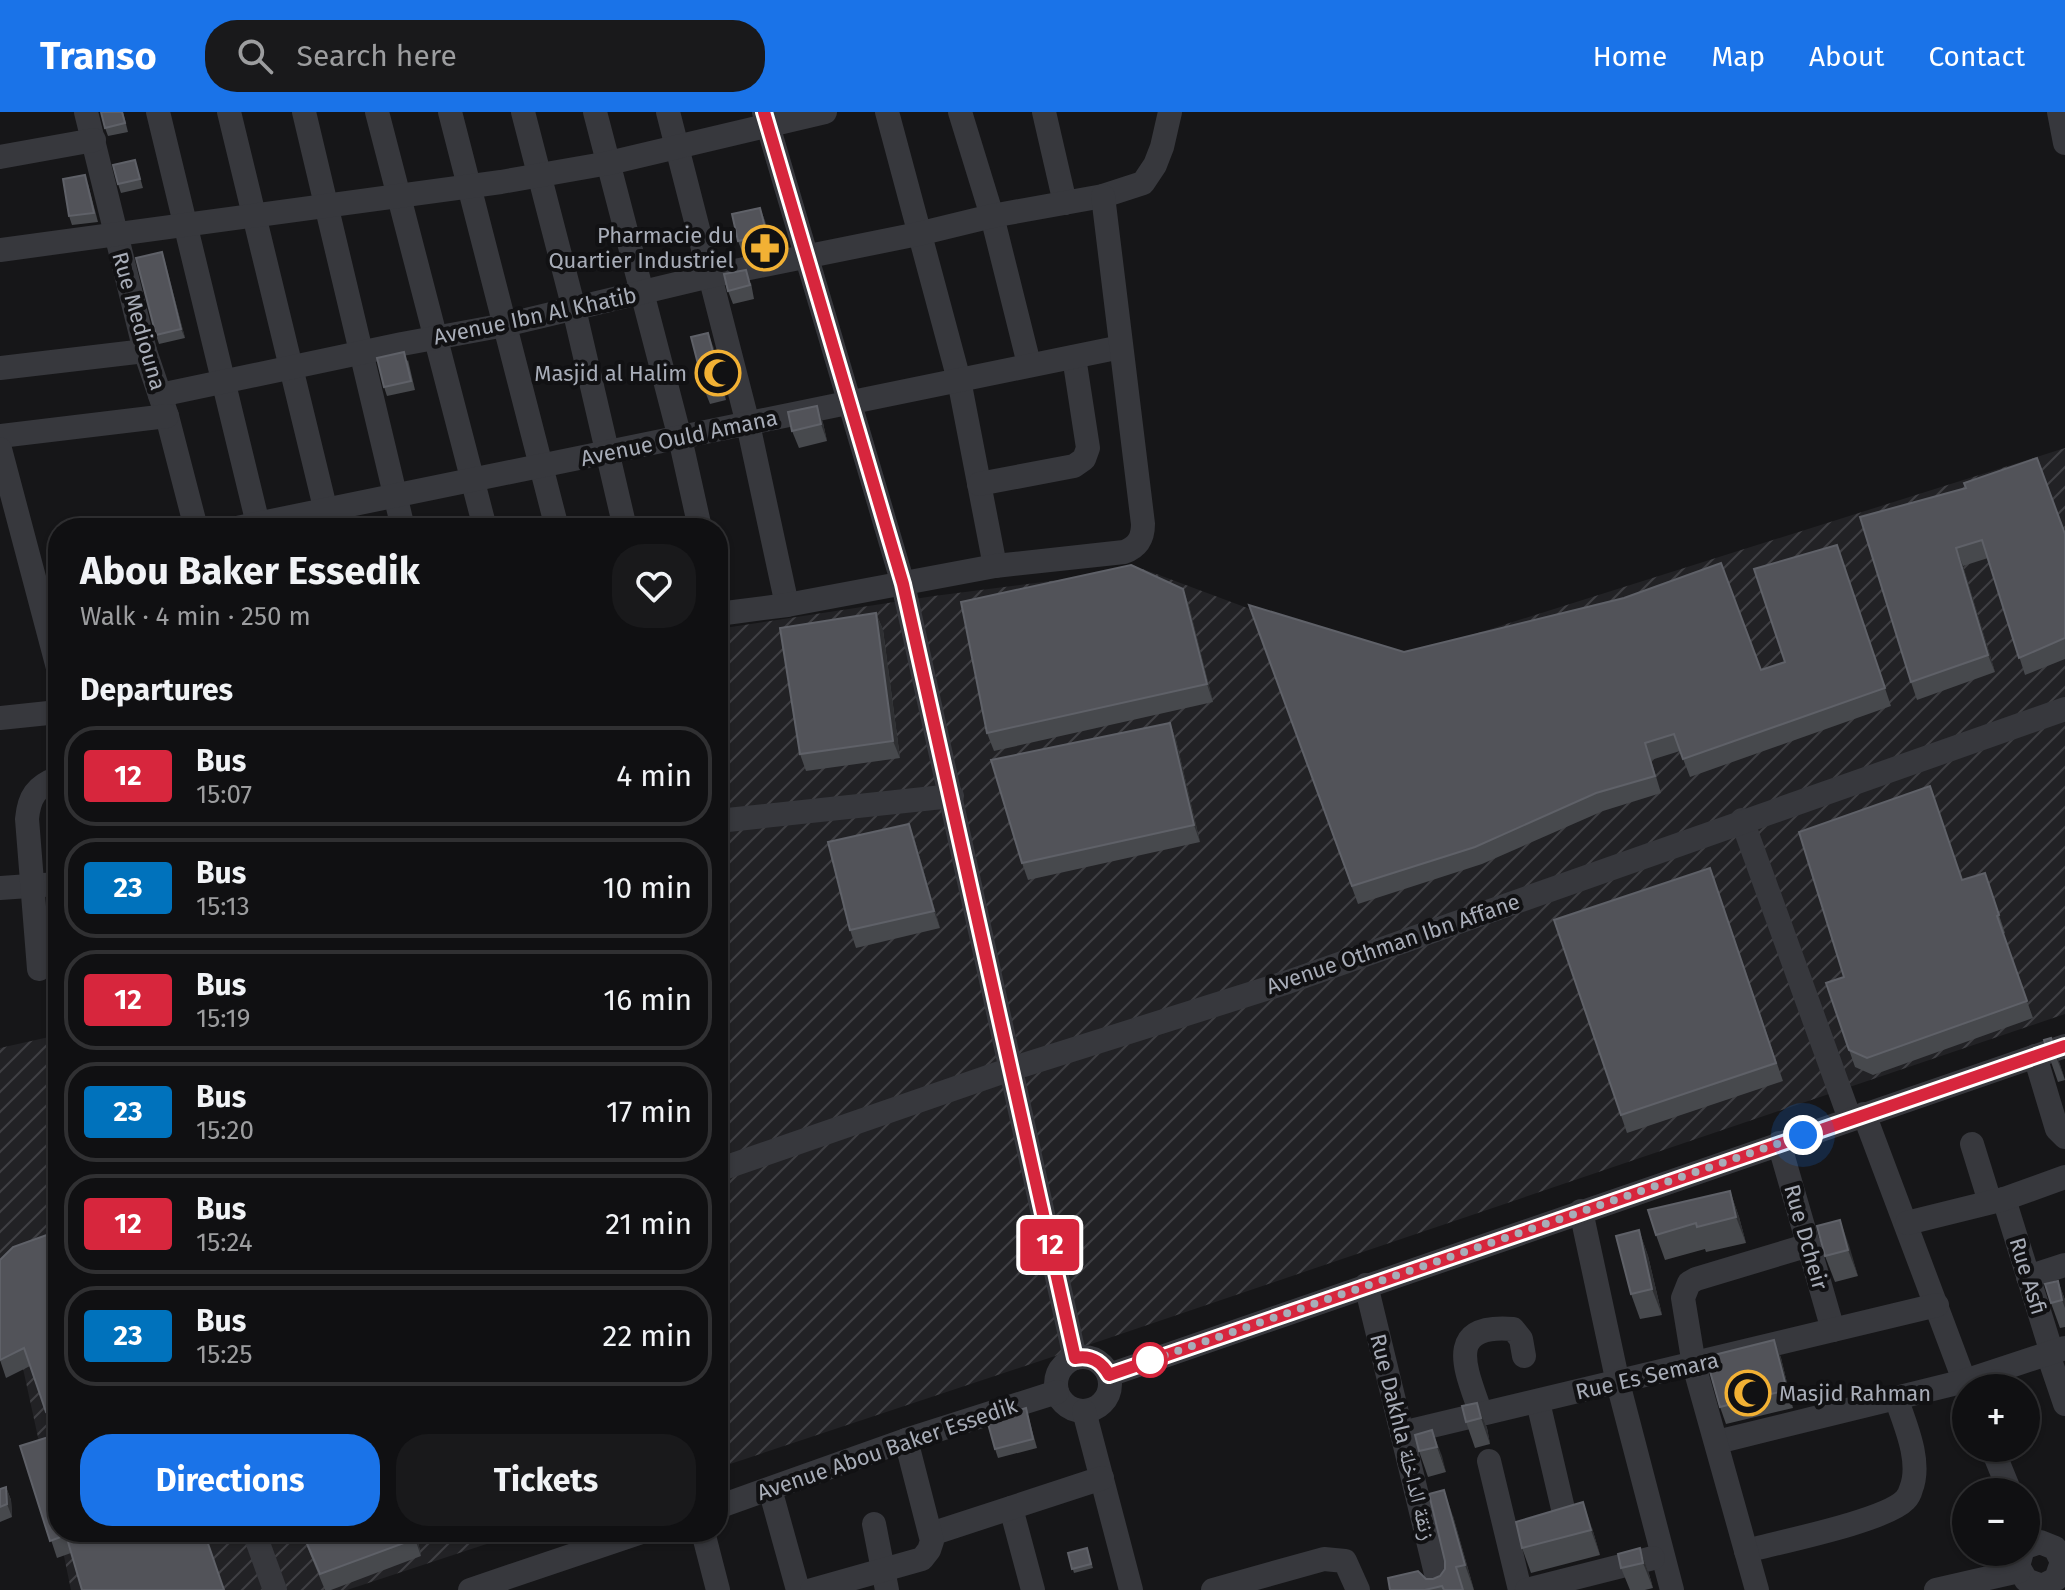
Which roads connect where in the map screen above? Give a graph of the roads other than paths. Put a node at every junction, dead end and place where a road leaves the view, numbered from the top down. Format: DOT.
graph roads {
  1 [pos="86,112"];
  2 [pos="158,112"];
  3 [pos="229,112"];
  4 [pos="304,112"];
  5 [pos="377,112"];
  6 [pos="450,112"];
  7 [pos="523,112"];
  8 [pos="595,112"];
  9 [pos="668,112"];
  10 [pos="825,112"];
  11 [pos="887,112"];
  12 [pos="960,112"];
  13 [pos="1044,112"];
  14 [pos="1170,112"];
  15 [pos="2059,112"];
  16 [pos="766,119"];
  17 [pos="94,140"];
  18 [pos="2065,143"];
  19 [pos="677,148"];
  20 [pos="0,157"];
  21 [pos="609,163"];
  22 [pos="539,174"];
  23 [pos="469,187"];
  24 [pos="398,195"];
  25 [pos="1103,196"];
  26 [pos="1065,203"];
  27 [pos="328,206"];
  28 [pos="255,216"];
  29 [pos="992,216"];
  30 [pos="187,224"];
  31 [pos="115,233"];
  32 [pos="918,234"];
  33 [pos="0,250"];
  34 [pos="804,256"];
  35 [pos="710,276"];
  36 [pos="642,292"];
  37 [pos="574,309"];
  38 [pos="505,325"];
  39 [pos="436,338"];
  40 [pos="1121,347"];
  41 [pos="145,351"];
  42 [pos="361,353"];
  43 [pos="1074,357"];
  44 [pos="1029,364"];
  45 [pos="292,367"];
  46 [pos="0,368"];
  47 [pos="959,380"];
  48 [pos="223,382"];
  49 [pos="847,402"];
  50 [pos="163,406"];
  51 [pos="748,424"];
  52 [pos="0,436"];
  53 [pos="680,438"];
  54 [pos="0,449"];
  55 [pos="607,453"];
  56 [pos="542,466"];
  57 [pos="473,480"];
  58 [pos="979,484"];
  59 [pos="395,496"];
  60 [pos="193,518"];
  61 [pos="247,518"];
  62 [pos="328,518"];
  63 [pos="331,518"];
  64 [pos="400,518"];
  65 [pos="482,518"];
  66 [pos="555,518"];
  67 [pos="623,518"];
  68 [pos="698,518"];
  69 [pos="995,566"];
  70 [pos="903,584"];
  71 [pos="787,605"];
  72 [pos="728,613"];
  73 [pos="48,630"];
  74 [pos="2065,709"];
  75 [pos="48,713"];
  76 [pos="0,718"];
  77 [pos="48,782"];
  78 [pos="952,796"];
  79 [pos="728,820"];
  80 [pos="1742,820"];
  81 [pos="48,885"];
  82 [pos="32,886"];
  83 [pos="0,888"];
  84 [pos="39,969"];
  85 [pos="2065,1046"];
  86 [pos="2035,1056"];
  87 [pos="1011,1069"];
  88 [pos="1857,1116"];
  89 [pos="2065,1137"];
  90 [pos="1779,1143"];
  91 [pos="1972,1144"];
  92 [pos="728,1167"];
  93 [pos="2065,1177"];
  94 [pos="1997,1200"];
  95 [pos="1581,1211"];
  96 [pos="1907,1223"];
  97 [pos="1809,1245"];
  98 [pos="2065,1265"];
  99 [pos="2028,1277"];
  100 [pos="1366,1285"];
  101 [pos="1937,1305"];
  102 [pos="1833,1330"];
  103 [pos="2055,1352"];
  104 [pos="1524,1356"];
  105 [pos="1075,1358"];
  106 [pos="1694,1365"];
  107 [pos="1962,1374"];
  108 [pos="1996,1374"];
  109 [pos="1109,1375"];
  110 [pos="1618,1383"];
  111 [pos="1952,1388"];
  112 [pos="1057,1392"];
  113 [pos="1896,1398"];
  114 [pos="1538,1402"];
  115 [pos="2065,1404"];
  116 [pos="1084,1411"];
  117 [pos="1481,1414"];
  118 [pos="1402,1433"];
  119 [pos="906,1440"];
  120 [pos="1717,1442"];
  121 [pos="1489,1461"];
  122 [pos="1102,1478"];
  123 [pos="770,1489"];
  124 [pos="728,1504"];
  125 [pos="1011,1508"];
  126 [pos="1564,1513"];
  127 [pos="874,1524"];
  128 [pos="931,1534"];
  129 [pos="258,1542"];
  130 [pos="611,1542"];
  131 [pos="706,1542"];
  132 [pos="2040,1542"];
  133 [pos="1746,1551"];
  134 [pos="1662,1555"];
  135 [pos="2063,1559"];
  136 [pos="1988,1566"];
  137 [pos="2024,1566"];
  138 [pos="885,1581"];
  139 [pos="510,1584"];
  140 [pos="2048,1588"];
  141 [pos="275,1590"];
  142 [pos="470,1590"];
  143 [pos="718,1590"];
  144 [pos="798,1590"];
  145 [pos="812,1590"];
  146 [pos="1033,1590"];
  147 [pos="1131,1590"];
  148 [pos="1213,1590"];
  149 [pos="1358,1590"];
  150 [pos="1440,1590"];
  151 [pos="1520,1590"];
  152 [pos="1527,1590"];
  153 [pos="1672,1590"];
  154 [pos="1757,1590"];
  155 [pos="1936,1590"];
  1 -- 17 [label="street, Rue Mediouna"];
  2 -- 30 [label="street"];
  3 -- 28 [label="street"];
  4 -- 27 [label="street"];
  5 -- 24 [label="street"];
  6 -- 23 [label="street"];
  7 -- 22 [label="street"];
  8 -- 21 [label="street"];
  9 -- 19 [label="street"];
  10 -- 16 [label="street"];
  11 -- 32 [label="street"];
  12 -- 29 [label="street"];
  13 -- 26 [label="street"];
  14 -- 25 [label="street, Avenue Ibn Al Khatib"];
  15 -- 18 [label="street"];
  16 -- 19 [label="street"];
  16 -- 34 [label="street"];
  17 -- 20 [label="street"];
  17 -- 31 [label="street, Rue Mediouna"];
  19 -- 21 [label="street"];
  19 -- 35 [label="street"];
  21 -- 22 [label="street"];
  21 -- 36 [label="street"];
  22 -- 23 [label="street"];
  22 -- 37 [label="street"];
  23 -- 24 [label="street"];
  23 -- 38 [label="street"];
  24 -- 27 [label="street"];
  24 -- 39 [label="street"];
  25 -- 26 [label="street, Avenue Ibn Al Khatib"];
  25 -- 40 [label="street"];
  26 -- 29 [label="street, Avenue Ibn Al Khatib"];
  27 -- 28 [label="street"];
  27 -- 42 [label="street"];
  28 -- 30 [label="street"];
  28 -- 45 [label="street"];
  29 -- 32 [label="street, Avenue Ibn Al Khatib"];
  29 -- 44 [label="street"];
  30 -- 31 [label="street"];
  30 -- 48 [label="street"];
  31 -- 33 [label="street"];
  31 -- 41 [label="street, Rue Mediouna"];
  32 -- 34 [label="street, Avenue Ibn Al Khatib"];
  32 -- 47 [label="street"];
  34 -- 35 [label="street, Avenue Ibn Al Khatib"];
  34 -- 49 [label="street"];
  35 -- 36 [label="street, Avenue Ibn Al Khatib"];
  35 -- 51 [label="street"];
  36 -- 37 [label="street, Avenue Ibn Al Khatib"];
  36 -- 53 [label="street"];
  37 -- 38 [label="street, Avenue Ibn Al Khatib"];
  37 -- 55 [label="street"];
  38 -- 39 [label="street, Avenue Ibn Al Khatib"];
  38 -- 56 [label="street"];
  39 -- 42 [label="street, Avenue Ibn Al Khatib"];
  39 -- 57 [label="street"];
  40 -- 43 [label="street, Avenue Ould Amana"];
  40 -- 69 [label="street"];
  41 -- 46 [label="street"];
  41 -- 50 [label="street, Rue Mediouna"];
  42 -- 45 [label="street, Avenue Ibn Al Khatib"];
  42 -- 59 [label="street"];
  43 -- 44 [label="street, Avenue Ould Amana"];
  43 -- 58 [label="street"];
  44 -- 47 [label="street, Avenue Ould Amana"];
  45 -- 48 [label="street, Avenue Ibn Al Khatib"];
  45 -- 62 [label="street"];
  47 -- 49 [label="street, Avenue Ould Amana"];
  47 -- 58 [label="street"];
  48 -- 50 [label="street, Avenue Ibn Al Khatib"];
  48 -- 61 [label="street"];
  49 -- 51 [label="street, Avenue Ould Amana"];
  49 -- 70 [label="street"];
  50 -- 52 [label="street, Avenue Ibn Al Khatib"];
  50 -- 60 [label="street, Rue Mediouna"];
  51 -- 53 [label="street, Avenue Ould Amana"];
  51 -- 71 [label="street"];
  53 -- 55 [label="street, Avenue Ould Amana"];
  53 -- 68 [label="street"];
  54 -- 73 [label="street"];
  55 -- 56 [label="street, Avenue Ould Amana"];
  55 -- 67 [label="street"];
  56 -- 57 [label="street, Avenue Ould Amana"];
  56 -- 66 [label="street"];
  57 -- 59 [label="street, Avenue Ould Amana"];
  57 -- 65 [label="street"];
  58 -- 69 [label="street"];
  59 -- 63 [label="street, Avenue Ould Amana"];
  59 -- 64 [label="street"];
  69 -- 70 [label="street"];
  70 -- 71 [label="street"];
  70 -- 78 [label="street"];
  71 -- 72 [label="street"];
  74 -- 80 [label="street, Avenue Othman Ibn Affane"];
  75 -- 76 [label="street"];
  77 -- 82 [label="street"];
  78 -- 79 [label="street"];
  78 -- 87 [label="street"];
  80 -- 87 [label="street, Avenue Othman Ibn Affane"];
  80 -- 88 [label="street"];
  81 -- 82 [label="street"];
  82 -- 83 [label="street"];
  82 -- 84 [label="street"];
  85 -- 86 [label="street"];
  86 -- 88 [label="street"];
  86 -- 89 [label="street"];
  87 -- 92 [label="street, Avenue Othman Ibn Affane"];
  87 -- 105 [label="street"];
  88 -- 90 [label="street"];
  88 -- 96 [label="street"];
  90 -- 95 [label="street"];
  90 -- 97 [label="street, Rue Dcheir"];
  91 -- 94 [label="street, Rue Asfi"];
  93 -- 94 [label="street"];
  94 -- 96 [label="street"];
  94 -- 99 [label="street, Rue Asfi"];
  95 -- 100 [label="street"];
  95 -- 110 [label="street"];
  96 -- 101 [label="street"];
  97 -- 102 [label="street, Rue Dcheir"];
  97 -- 106 [label="street"];
  98 -- 99 [label="street"];
  99 -- 103 [label="street, Rue Asfi"];
  100 -- 109 [label="street"];
  100 -- 118 [label="street, Rue Dakhla زنقة الداخلة"];
  101 -- 102 [label="street, Rue Es Semara"];
  101 -- 107 [label="street"];
  102 -- 106 [label="street, Rue Es Semara"];
  103 -- 108 [label="street"];
  103 -- 115 [label="street, Rue Asfi"];
  104 -- 117 [label="street"];
  105 -- 109 [label="street"];
  105 -- 112 [label="street"];
  106 -- 110 [label="street, Rue Es Semara"];
  106 -- 120 [label="street"];
  109 -- 116 [label="street"];
  110 -- 114 [label="street, Rue Es Semara"];
  110 -- 134 [label="street"];
  111 -- 113 [label="street"];
  112 -- 116 [label="street"];
  112 -- 119 [label="street, Avenue Abou Baker Essedik"];
  113 -- 120 [label="street"];
  113 -- 133 [label="street"];
  114 -- 117 [label="street, Rue Es Semara"];
  114 -- 126 [label="street"];
  116 -- 122 [label="street"];
  117 -- 118 [label="street, Rue Es Semara"];
  118 -- 150 [label="street, Rue Dakhla زنقة الداخلة"];
  119 -- 123 [label="street, Avenue Abou Baker Essedik"];
  119 -- 128 [label="street"];
  120 -- 133 [label="street"];
  121 -- 151 [label="street"];
  122 -- 125 [label="street"];
  122 -- 147 [label="street"];
  123 -- 124 [label="street, Avenue Abou Baker Essedik"];
  123 -- 144 [label="street"];
  125 -- 128 [label="street"];
  125 -- 146 [label="street"];
  127 -- 138 [label="street"];
  128 -- 138 [label="street"];
  129 -- 141 [label="street"];
  130 -- 139 [label="street"];
  131 -- 143 [label="street"];
  132 -- 135 [label="street"];
  133 -- 154 [label="street"];
  134 -- 152 [label="street"];
  134 -- 153 [label="street"];
  135 -- 140 [label="street"];
  136 -- 155 [label="street"];
  137 -- 140 [label="street"];
  138 -- 145 [label="street"];
  139 -- 142 [label="street"];
  148 -- 149 [label="street"];
}
